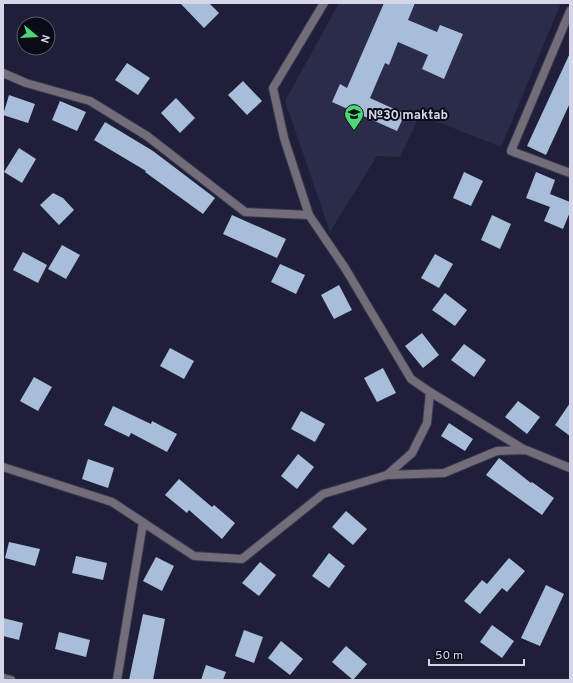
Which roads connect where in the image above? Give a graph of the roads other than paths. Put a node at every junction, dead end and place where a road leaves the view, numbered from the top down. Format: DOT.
graph roads {
  1 [pos="324,3"];
  2 [pos="570,11"];
  3 [pos="3,73"];
  4 [pos="570,173"];
  5 [pos="309,215"];
  6 [pos="430,392"];
  7 [pos="526,450"];
  8 [pos="3,467"];
  9 [pos="570,468"];
  10 [pos="387,475"];
  11 [pos="143,523"];
  12 [pos="3,678"];
  13 [pos="11,680"];
  14 [pos="117,680"];
  1 -- 5 [label="street"];
  2 -- 4 [label="street"];
  3 -- 5 [label="street"];
  5 -- 6 [label="street"];
  6 -- 7 [label="street"];
  6 -- 10 [label="street"];
  7 -- 9 [label="street"];
  7 -- 10 [label="street"];
  8 -- 11 [label="street"];
  10 -- 11 [label="street"];
  11 -- 14 [label="street"];
  12 -- 13 [label="street"];
}
